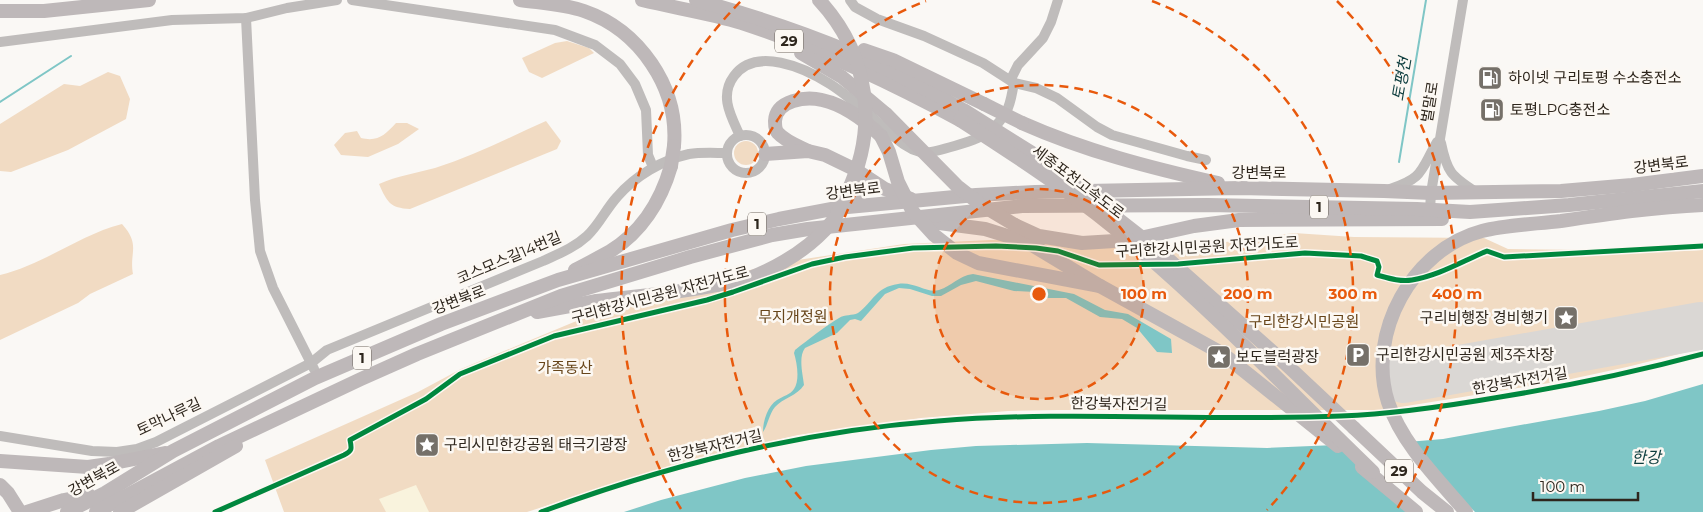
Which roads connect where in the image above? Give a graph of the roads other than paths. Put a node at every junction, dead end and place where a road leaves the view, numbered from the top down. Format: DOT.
graph roads {
  1 [pos="149,0"];
  2 [pos="337,0"];
  3 [pos="352,0"];
  4 [pos="520,0"];
  5 [pos="643,0"];
  6 [pos="696,0"];
  7 [pos="713,0"];
  8 [pos="819,0"];
  9 [pos="850,0"];
  10 [pos="1058,0"];
  11 [pos="1463,0"];
  12 [pos="419,5"];
  13 [pos="0,11"];
  14 [pos="246,18"];
  15 [pos="0,42"];
  16 [pos="1014,83"];
  17 [pos="963,115"];
  18 [pos="740,136"];
  19 [pos="1440,137"];
  20 [pos="808,151"];
  21 [pos="727,153"];
  22 [pos="765,154"];
  23 [pos="1206,160"];
  24 [pos="653,167"];
  25 [pos="856,170"];
  26 [pos="1699,175"];
  27 [pos="1240,188"];
  28 [pos="1384,191"];
  29 [pos="1476,192"];
  30 [pos="1431,193"];
  31 [pos="1703,193"];
  32 [pos="914,200"];
  33 [pos="1703,205"];
  34 [pos="1663,206"];
  35 [pos="837,208"];
  36 [pos="1430,210"];
  37 [pos="1470,212"];
  38 [pos="901,218"];
  39 [pos="558,280"];
  40 [pos="1100,286"];
  41 [pos="509,317"];
  42 [pos="312,366"];
  43 [pos="288,412"];
  44 [pos="0,436"];
  45 [pos="173,452"];
  46 [pos="0,461"];
  47 [pos="0,485"];
  48 [pos="105,493"];
  49 [pos="20,512"];
  50 [pos="27,512"];
  51 [pos="66,512"];
  52 [pos="96,512"];
  53 [pos="120,512"];
  54 [pos="1417,512"];
  55 [pos="1447,512"];
  56 [pos="1466,512"];
  1 -- 13 [label="highway"];
  2 -- 14 [label="street"];
  3 -- 12 [label="street"];
  4 -- 39 [label="highway, bridge"];
  5 -- 17 [label="highway, 세종포천고속도로 / 29"];
  5 -- 37 [label="highway, bridge"];
  6 -- 17 [label="highway, 세종포천고속도로 / 29"];
  7 -- 27 [label="highway, bridge"];
  8 -- 41 [label="highway, bridge"];
  9 -- 16 [label="street"];
  10 -- 16 [label="street"];
  11 -- 19 [label="street, 벌말로"];
  12 -- 24 [label="street"];
  14 -- 15 [label="street"];
  14 -- 42 [label="street"];
  16 -- 18 [label="street"];
  16 -- 23 [label="street"];
  17 -- 54 [label="highway, 세종포천고속도로 / 29, bridge"];
  17 -- 55 [label="highway, 세종포천고속도로 / 29, bridge"];
  18 -- 21 [label="street"];
  18 -- 22 [label="street"];
  19 -- 28 [label="street"];
  19 -- 29 [label="street"];
  19 -- 30 [label="street, 벌말로"];
  20 -- 22 [label="highway"];
  20 -- 25 [label="highway"];
  20 -- 40 [label="highway, bridge"];
  21 -- 22 [label="street"];
  21 -- 24 [label="street, 코스모스길14번길"];
  24 -- 42 [label="street, 코스모스길14번길"];
  25 -- 32 [label="highway"];
  25 -- 35 [label="highway"];
  26 -- 29 [label="highway, 강변북로 / 1"];
  27 -- 28 [label="highway, 강변북로 / 1"];
  27 -- 32 [label="highway, 강변북로 / 1"];
  28 -- 30 [label="highway, 강변북로 / 1"];
  29 -- 30 [label="highway, 강변북로 / 1"];
  30 -- 36 [label="street, 벌말로"];
  31 -- 34 [label="highway"];
  31 -- 37 [label="highway, 1"];
  32 -- 35 [label="highway, 강변북로 / 1"];
  33 -- 34 [label="highway"];
  34 -- 56 [label="highway"];
  35 -- 39 [label="highway, 강변북로 / 1"];
  36 -- 37 [label="highway, 1"];
  36 -- 38 [label="highway, 강변북로 / 1"];
  38 -- 40 [label="highway"];
  38 -- 41 [label="highway, 강변북로 / 1"];
  39 -- 45 [label="highway, 강변북로 / 1"];
  40 -- 54 [label="highway, bridge"];
  41 -- 43 [label="highway, 강변북로 / 1"];
  42 -- 44 [label="street, 토막나루길"];
  43 -- 52 [label="highway, 강변북로 / 1"];
  43 -- 53 [label="highway"];
  45 -- 46 [label="highway"];
  45 -- 48 [label="highway, 강변북로 / 1"];
  47 -- 49 [label="highway"];
  48 -- 50 [label="highway"];
  48 -- 51 [label="highway, 강변북로 / 1"];
}
